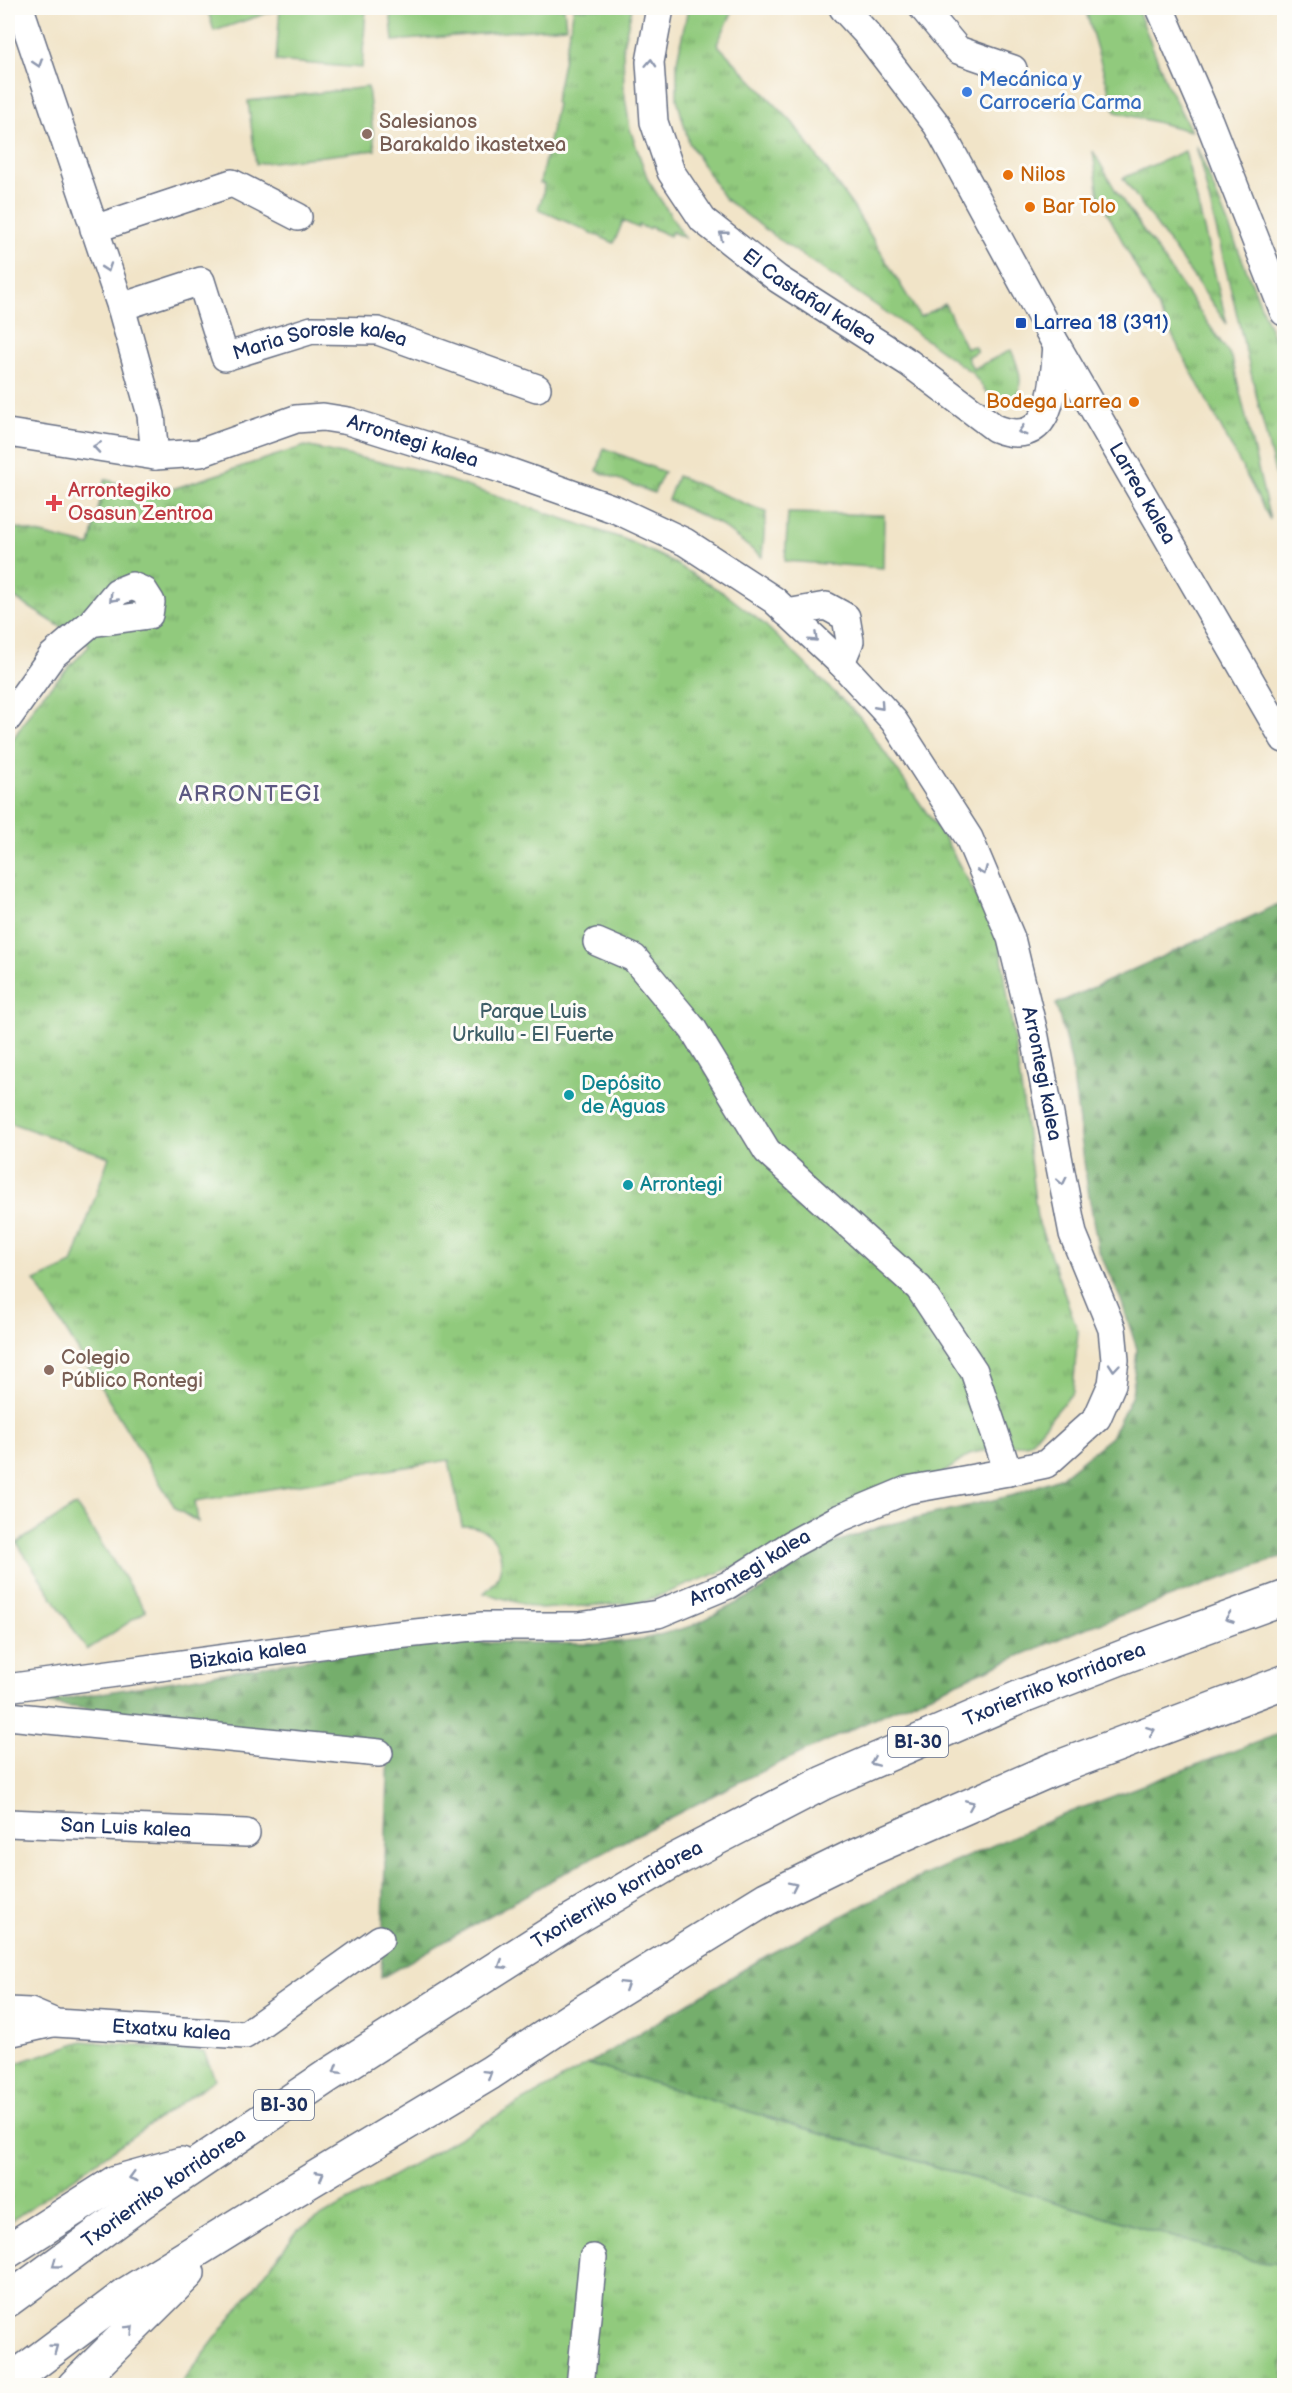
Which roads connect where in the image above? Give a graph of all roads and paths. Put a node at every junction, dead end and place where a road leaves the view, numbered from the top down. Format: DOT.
graph roads {
  1 [pos="20,8"];
  2 [pos="660,8"];
  3 [pos="843,8"];
  4 [pos="923,8"];
  5 [pos="1160,8"];
  6 [pos="1013,69"];
  7 [pos="298,217"];
  8 [pos="94,229"];
  9 [pos="121,307"];
  10 [pos="1284,312"];
  11 [pos="1057,346"];
  12 [pos="537,388"];
  13 [pos="8,433"];
  14 [pos="155,456"];
  15 [pos="788,613"];
  16 [pos="91,624"];
  17 [pos="841,663"];
  18 [pos="8,718"];
  19 [pos="1284,739"];
  20 [pos="597,942"];
  21 [pos="1008,1472"];
  22 [pos="1284,1598"];
  23 [pos="482,1626"];
  24 [pos="1284,1682"];
  25 [pos="10,1684"];
  26 [pos="8,1716"];
  27 [pos="379,1753"];
  28 [pos="8,1823"];
  29 [pos="246,1833"];
  30 [pos="380,1939"];
  31 [pos="8,2011"];
  32 [pos="56,2022"];
  33 [pos="8,2033"];
  34 [pos="209,2156"];
  35 [pos="270,2205"];
  36 [pos="8,2251"];
  37 [pos="593,2258"];
  38 [pos="8,2300"];
  39 [pos="8,2383"];
  40 [pos="74,2385"];
  41 [pos="580,2385"];
  1 -- 8 [label="street, one-way"];
  11 -- 2 [label="street, El Castañal kalea, one-way"];
  3 -- 11 [label="street, Larrea kalea"];
  4 -- 6 [label="street"];
  5 -- 10 [label="street"];
  7 -- 8 [label="street"];
  8 -- 9 [label="street, one-way"];
  9 -- 12 [label="street, Maria Sorosle kalea"];
  9 -- 14 [label="street"];
  11 -- 19 [label="street, Larrea kalea"];
  14 -- 13 [label="street, Arrontegi kalea, one-way"];
  14 -- 15 [label="street, Arrontegi kalea"];
  15 -- 17 [label="street, Arrontegi kalea, one-way"];
  15 -- 17 [label="street"];
  16 -- 18 [label="street"];
  17 -- 21 [label="street, Arrontegi kalea, one-way"];
  20 -- 21 [label="street"];
  21 -- 23 [label="street, Arrontegi kalea"];
  22 -- 34 [label="highway, Txorierriko korridorea / BI-30, one-way"];
  23 -- 25 [label="street, Bizkaia kalea"];
  35 -- 24 [label="highway, one-way"];
  26 -- 27 [label="street"];
  28 -- 29 [label="street, San Luis kalea"];
  30 -- 32 [label="street, Etxatxu kalea"];
  31 -- 32 [label="street, Etxatxu kalea"];
  32 -- 33 [label="street"];
  34 -- 36 [label="highway, one-way"];
  34 -- 38 [label="highway, Txorierriko korridorea / BI-30, one-way"];
  39 -- 35 [label="highway, one-way"];
  40 -- 35 [label="highway, one-way"];
  37 -- 41 [label="street"];
}
